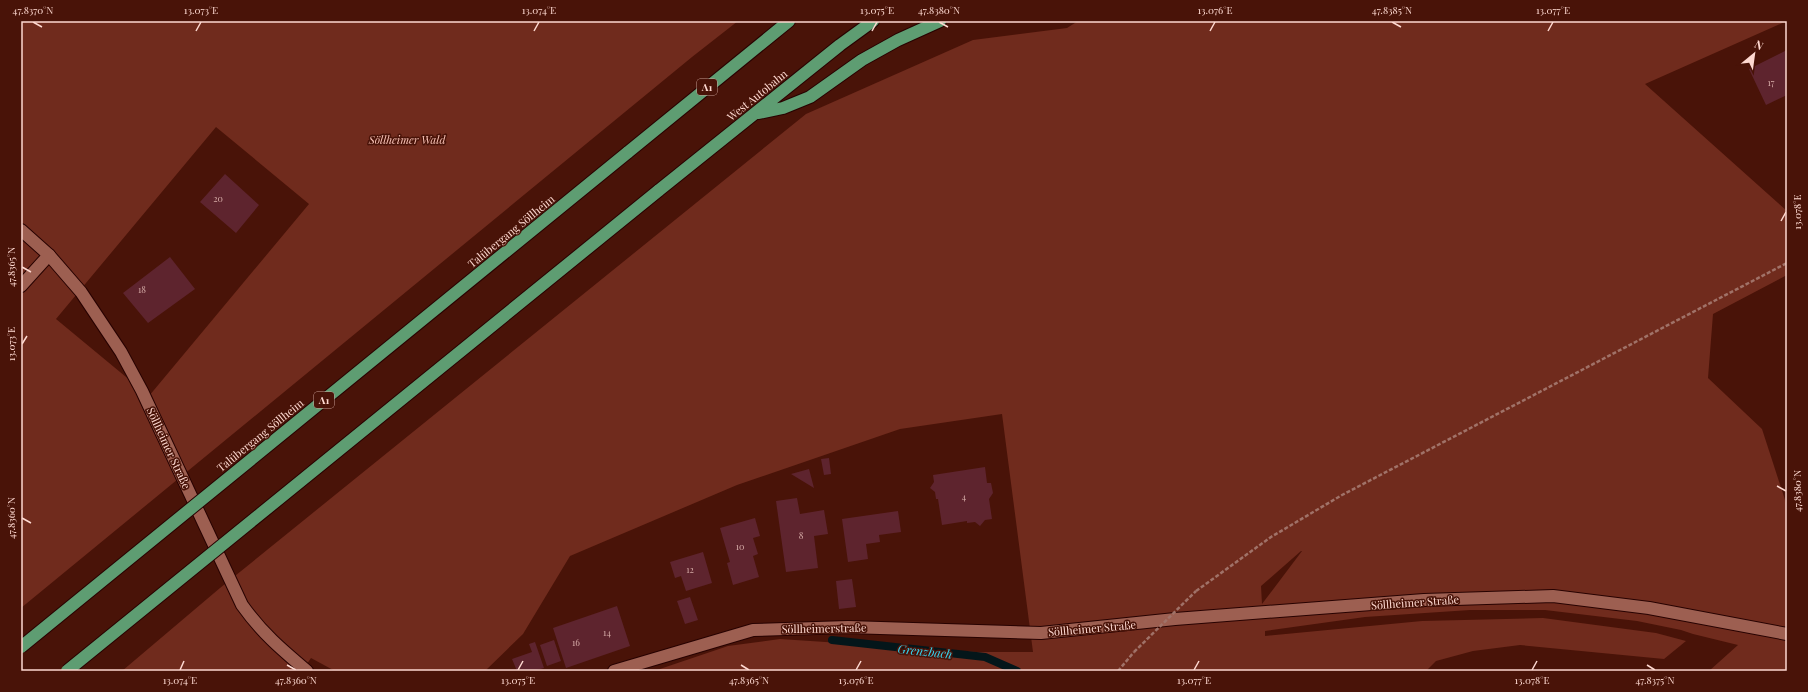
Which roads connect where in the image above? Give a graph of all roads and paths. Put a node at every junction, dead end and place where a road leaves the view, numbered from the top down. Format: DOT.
graph roads {
  1 [pos="788,21"];
  2 [pos="873,21"];
  3 [pos="940,21"];
  4 [pos="755,114"];
  5 [pos="21,230"];
  6 [pos="49,256"];
  7 [pos="1787,263"];
  8 [pos="21,286"];
  9 [pos="1041,633"];
  10 [pos="1787,634"];
  11 [pos="21,646"];
  12 [pos="67,671"];
  13 [pos="307,671"];
  14 [pos="614,671"];
  15 [pos="1118,671"];
  1 -- 11 [label="highway, Talübergang Söllheim / A1, bridge"];
  2 -- 4 [label="highway, West Autobahn"];
  3 -- 4 [label="highway"];
  4 -- 12 [label="highway, West Autobahn, bridge"];
  5 -- 6 [label="street, Söllheimer Straße"];
  6 -- 8 [label="street"];
  6 -- 13 [label="street, Söllheimer Straße"];
  7 -- 15 [label="path, bridge"];
  9 -- 10 [label="street, Söllheimer Straße"];
  9 -- 14 [label="street, Söllheimerstraße"];
}
